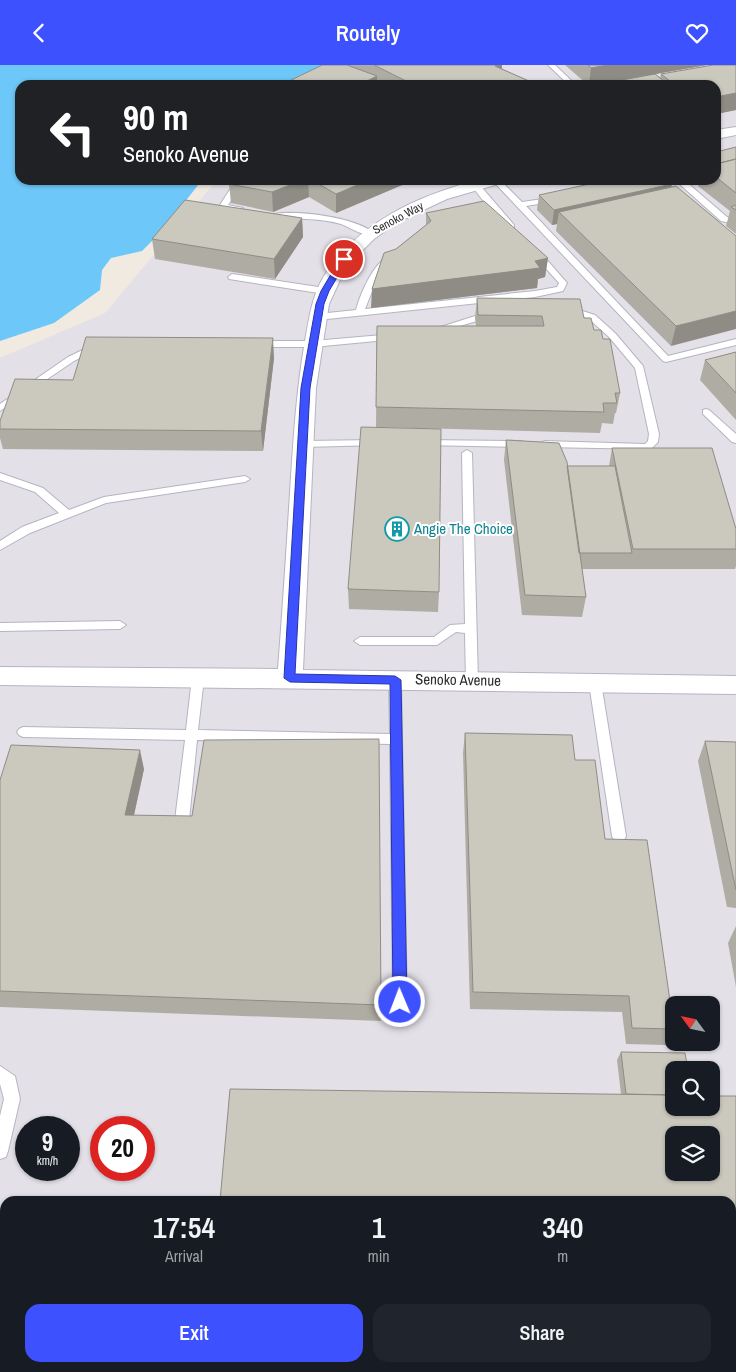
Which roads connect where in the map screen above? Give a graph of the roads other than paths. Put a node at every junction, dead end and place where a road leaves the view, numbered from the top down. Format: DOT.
graph roads {
  1 [pos="551,65"];
  2 [pos="568,80"];
  3 [pos="736,131"];
  4 [pos="721,134"];
  5 [pos="237,185"];
  6 [pos="475,185"];
  7 [pos="501,185"];
  8 [pos="685,185"];
  9 [pos="565,196"];
  10 [pos="520,205"];
  11 [pos="493,208"];
  12 [pos="479,212"];
  13 [pos="253,213"];
  14 [pos="271,216"];
  15 [pos="736,222"];
  16 [pos="370,233"];
  17 [pos="518,235"];
  18 [pos="530,247"];
  19 [pos="396,251"];
  20 [pos="232,277"];
  21 [pos="325,291"];
  22 [pos="554,308"];
  23 [pos="502,311"];
  24 [pos="360,313"];
  25 [pos="318,317"];
  26 [pos="428,332"];
  27 [pos="401,337"];
  28 [pos="736,342"];
  29 [pos="313,344"];
  30 [pos="244,345"];
  31 [pos="107,346"];
  32 [pos="0,408"];
  33 [pos="706,412"];
  34 [pos="736,440"];
  35 [pos="388,443"];
  36 [pos="416,443"];
  37 [pos="304,444"];
  38 [pos="467,453"];
  39 [pos="0,476"];
  40 [pos="245,479"];
  41 [pos="67,514"];
  42 [pos="0,546"];
  43 [pos="120,625"];
  44 [pos="0,627"];
  45 [pos="472,629"];
  46 [pos="360,641"];
  47 [pos="0,676"];
  48 [pos="198,678"];
  49 [pos="290,678"];
  50 [pos="395,680"];
  51 [pos="472,681"];
  52 [pos="595,683"];
  53 [pos="736,685"];
  54 [pos="23,732"];
  55 [pos="192,735"];
  56 [pos="396,739"];
  57 [pos="182,820"];
  58 [pos="619,836"];
  59 [pos="400,1002"];
  60 [pos="0,1074"];
  61 [pos="0,1151"];
  1 -- 2 [label="lane"];
  3 -- 4 [label="street"];
  5 -- 13 [label="lane"];
  6 -- 11 [label="lane"];
  6 -- 16 [label="street, Senoko Way"];
  7 -- 10 [label="lane"];
  8 -- 15 [label="lane"];
  9 -- 10 [label="lane"];
  10 -- 28 [label="lane"];
  11 -- 12 [label="lane"];
  11 -- 17 [label="lane"];
  14 -- 16 [label="lane"];
  16 -- 21 [label="street, Senoko Way"];
  18 -- 24 [label="lane"];
  19 -- 24 [label="lane"];
  20 -- 21 [label="lane"];
  21 -- 25 [label="street, Senoko Way"];
  22 -- 36 [label="lane"];
  23 -- 26 [label="lane"];
  24 -- 25 [label="lane"];
  25 -- 29 [label="street, Senoko Way"];
  27 -- 29 [label="lane"];
  29 -- 30 [label="lane"];
  29 -- 37 [label="street, Senoko Way"];
  31 -- 32 [label="lane"];
  33 -- 34 [label="lane"];
  35 -- 37 [label="lane"];
  37 -- 49 [label="street, Senoko Way"];
  38 -- 45 [label="lane"];
  39 -- 41 [label="lane"];
  40 -- 41 [label="lane"];
  41 -- 42 [label="lane"];
  43 -- 44 [label="lane"];
  45 -- 46 [label="lane"];
  45 -- 51 [label="lane"];
  47 -- 48 [label="street, Senoko Avenue"];
  48 -- 49 [label="street, Senoko Avenue"];
  48 -- 55 [label="lane"];
  49 -- 50 [label="street, Senoko Avenue"];
  50 -- 51 [label="street, Senoko Avenue"];
  50 -- 56 [label="lane"];
  51 -- 52 [label="street, Senoko Avenue"];
  52 -- 53 [label="street, Senoko Avenue"];
  52 -- 58 [label="lane"];
  54 -- 55 [label="lane"];
  55 -- 56 [label="lane"];
  55 -- 57 [label="lane"];
  56 -- 59 [label="lane"];
  60 -- 61 [label="lane"];
}
